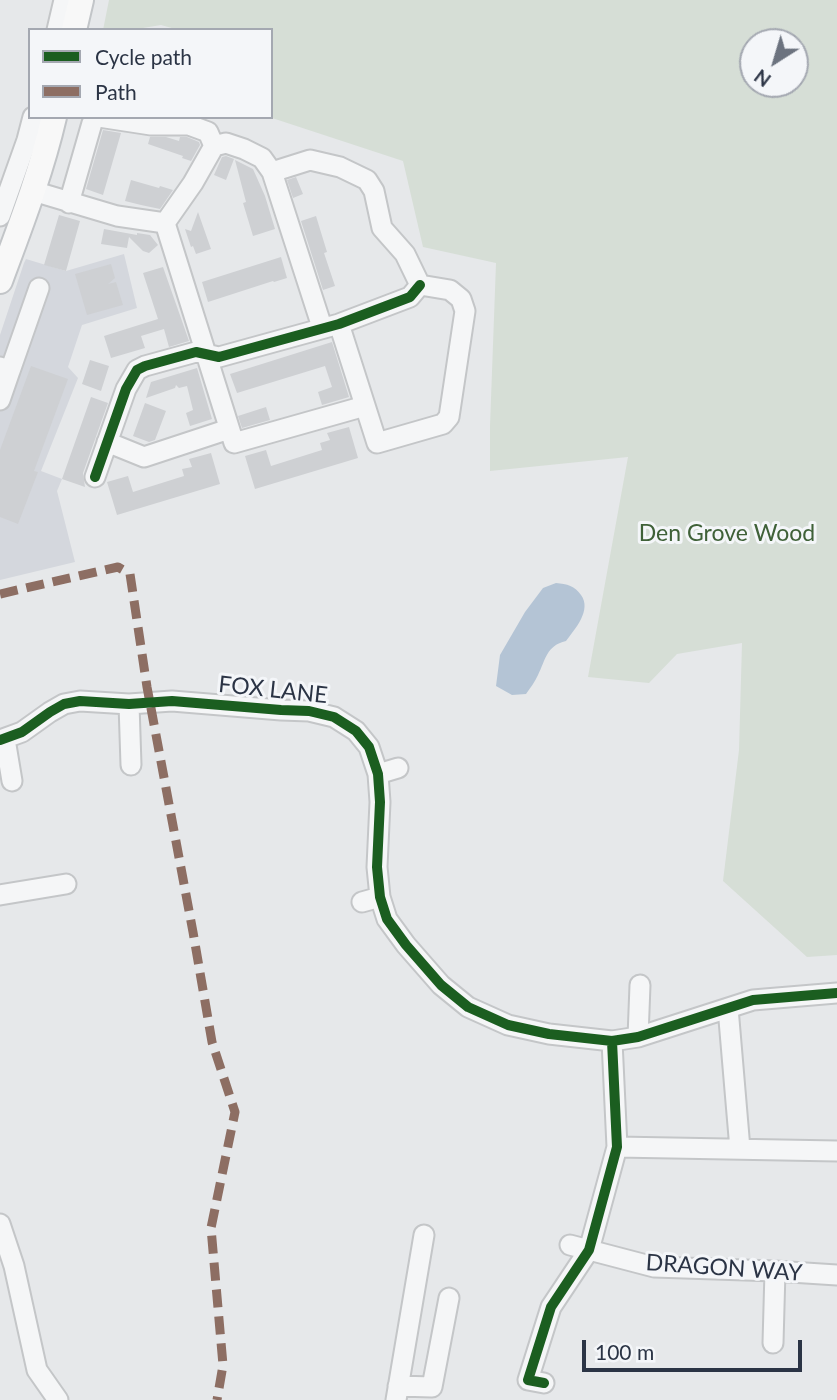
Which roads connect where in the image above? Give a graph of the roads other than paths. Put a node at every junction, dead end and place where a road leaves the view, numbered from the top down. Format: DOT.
graph roads {
  1 [pos="64,0"];
  2 [pos="81,0"];
  3 [pos="57,28"];
  4 [pos="74,28"];
  5 [pos="33,119"];
  6 [pos="53,119"];
  7 [pos="96,120"];
  8 [pos="37,143"];
  9 [pos="214,146"];
  10 [pos="272,172"];
  11 [pos="33,191"];
  12 [pos="69,203"];
  13 [pos="0,216"];
  14 [pos="165,223"];
  15 [pos="0,281"];
  16 [pos="420,285"];
  17 [pos="39,288"];
  18 [pos="331,326"];
  19 [pos="206,354"];
  20 [pos="5,369"];
  21 [pos="0,400"];
  22 [pos="365,406"];
  23 [pos="231,436"];
  24 [pos="107,442"];
  25 [pos="95,477"];
  26 [pos="129,704"];
  27 [pos="3,739"];
  28 [pos="131,765"];
  29 [pos="398,768"];
  30 [pos="377,774"];
  31 [pos="12,782"];
  32 [pos="66,884"];
  33 [pos="0,895"];
  34 [pos="640,985"];
  35 [pos="837,993"];
  36 [pos="728,1008"];
  37 [pos="638,1037"];
  38 [pos="611,1041"];
  39 [pos="617,1147"];
  40 [pos="740,1149"];
  41 [pos="837,1151"];
  42 [pos="0,1224"];
  43 [pos="424,1235"];
  44 [pos="580,1248"];
  45 [pos="775,1270"];
  46 [pos="837,1275"];
  47 [pos="449,1298"];
  48 [pos="773,1343"];
  49 [pos="544,1382"];
  50 [pos="397,1393"];
  51 [pos="58,1400"];
  1 -- 3 [label="street"];
  2 -- 4 [label="main road"];
  5 -- 8 [label="street"];
  6 -- 8 [label="main road"];
  7 -- 9 [label="street"];
  7 -- 12 [label="street"];
  8 -- 11 [label="main road"];
  8 -- 13 [label="street"];
  9 -- 10 [label="street"];
  9 -- 14 [label="street"];
  10 -- 16 [label="street"];
  10 -- 18 [label="street"];
  11 -- 12 [label="street"];
  11 -- 15 [label="main road"];
  12 -- 14 [label="street"];
  14 -- 19 [label="street"];
  16 -- 18 [label="street"];
  16 -- 22 [label="street"];
  17 -- 20 [label="street"];
  18 -- 19 [label="street"];
  18 -- 22 [label="street"];
  19 -- 23 [label="street"];
  19 -- 24 [label="street"];
  20 -- 21 [label="street"];
  22 -- 23 [label="street"];
  23 -- 24 [label="street"];
  24 -- 25 [label="street"];
  26 -- 27 [label="street, FOX LANE"];
  26 -- 28 [label="street"];
  26 -- 30 [label="street, FOX LANE"];
  27 -- 31 [label="street"];
  29 -- 30 [label="street"];
  30 -- 38 [label="street, FOX LANE"];
  32 -- 33 [label="street"];
  34 -- 37 [label="street"];
  35 -- 36 [label="street, FOX LANE"];
  36 -- 37 [label="street, FOX LANE"];
  36 -- 40 [label="street"];
  37 -- 38 [label="street, FOX LANE"];
  38 -- 39 [label="street"];
  39 -- 40 [label="street"];
  39 -- 44 [label="street"];
  40 -- 41 [label="street"];
  42 -- 51 [label="street"];
  43 -- 50 [label="street"];
  44 -- 45 [label="street, DRAGON WAY"];
  44 -- 49 [label="street"];
  45 -- 46 [label="street, DRAGON WAY"];
  45 -- 48 [label="street"];
  47 -- 50 [label="street"];
}
